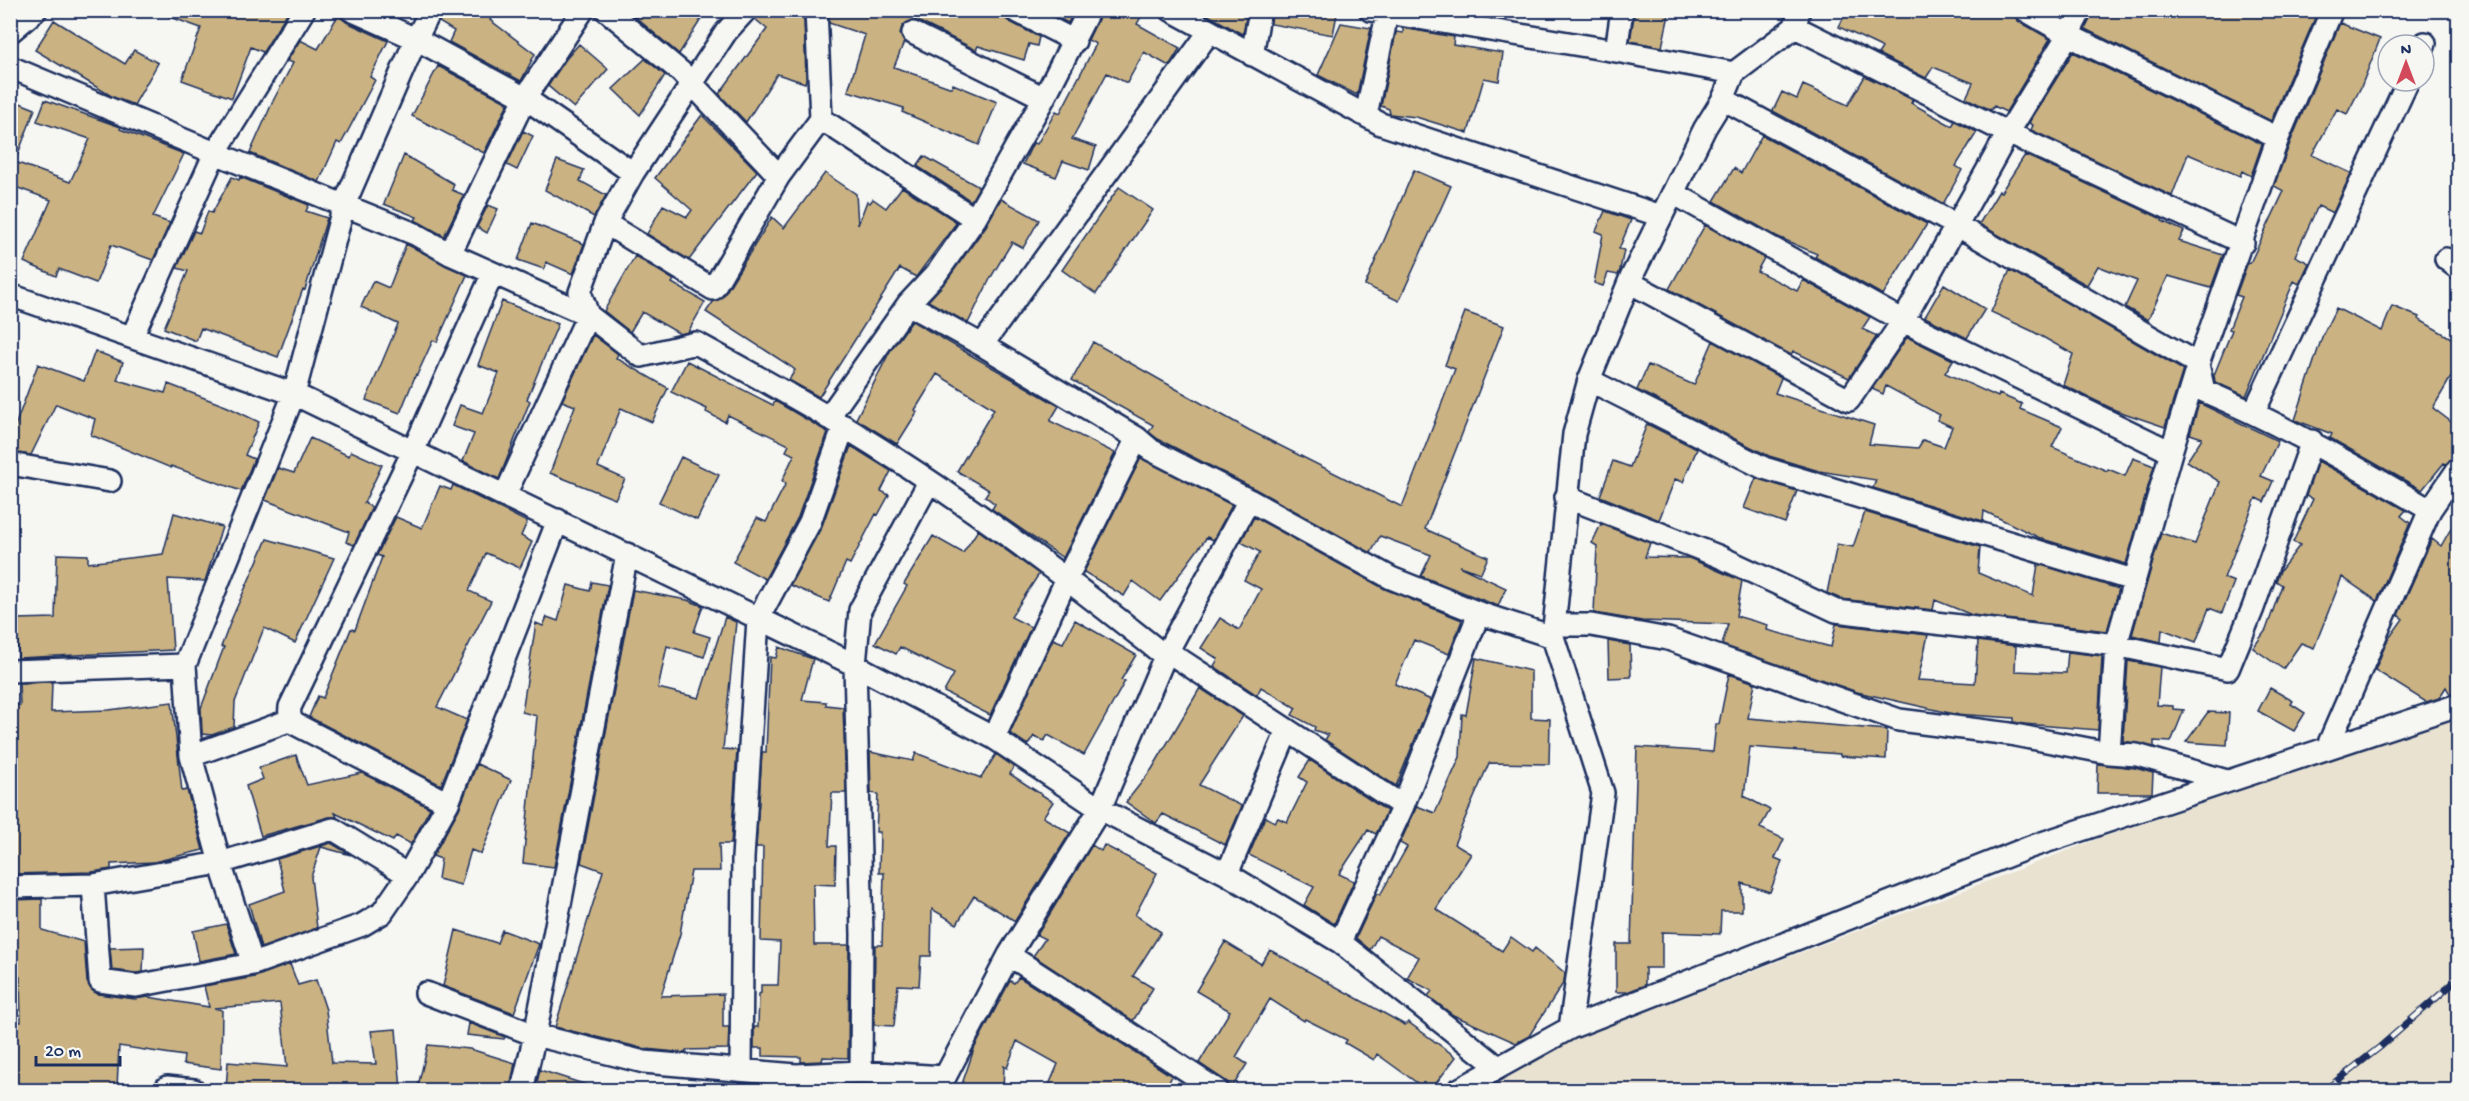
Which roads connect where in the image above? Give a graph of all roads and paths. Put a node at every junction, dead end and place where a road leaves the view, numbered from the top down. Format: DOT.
graph roads {
  1 [pos="36,10"];
  2 [pos="304,10"];
  3 [pos="351,10"];
  4 [pos="431,10"];
  5 [pos="583,10"];
  6 [pos="606,10"];
  7 [pos="746,10"];
  8 [pos="816,10"];
  9 [pos="1014,10"];
  10 [pos="1089,10"];
  11 [pos="1171,10"];
  12 [pos="1260,10"];
  13 [pos="1622,10"];
  14 [pos="2025,10"];
  15 [pos="2081,10"];
  16 [pos="2332,10"];
  17 [pos="1382,12"];
  18 [pos="1797,19"];
  19 [pos="1210,31"];
  20 [pos="10,32"];
  21 [pos="913,33"];
  22 [pos="2068,35"];
  23 [pos="416,39"];
  24 [pos="1075,41"];
  25 [pos="1616,51"];
  26 [pos="1252,55"];
  27 [pos="10,67"];
  28 [pos="1734,73"];
  29 [pos="692,84"];
  30 [pos="2402,93"];
  31 [pos="525,98"];
  32 [pos="1044,98"];
  33 [pos="1723,99"];
  34 [pos="1366,115"];
  35 [pos="821,119"];
  36 [pos="2008,133"];
  37 [pos="2278,138"];
  38 [pos="215,153"];
  39 [pos="633,173"];
  40 [pos="779,176"];
  41 [pos="1673,193"];
  42 [pos="344,205"];
  43 [pos="1661,216"];
  44 [pos="975,219"];
  45 [pos="605,222"];
  46 [pos="1956,225"];
  47 [pos="2243,243"];
  48 [pos="450,254"];
  49 [pos="493,273"];
  50 [pos="1629,282"];
  51 [pos="10,295"];
  52 [pos="908,304"];
  53 [pos="588,315"];
  54 [pos="1903,321"];
  55 [pos="132,337"];
  56 [pos="982,345"];
  57 [pos="2198,364"];
  58 [pos="1588,380"];
  59 [pos="294,394"];
  60 [pos="2254,412"];
  61 [pos="836,422"];
  62 [pos="1137,438"];
  63 [pos="2312,441"];
  64 [pos="412,451"];
  65 [pos="2171,452"];
  66 [pos="10,464"];
  67 [pos="2458,469"];
  68 [pos="110,481"];
  69 [pos="929,482"];
  70 [pos="505,495"];
  71 [pos="1566,497"];
  72 [pos="1249,500"];
  73 [pos="2430,510"];
  74 [pos="558,520"];
  75 [pos="627,554"];
  76 [pos="1067,578"];
  77 [pos="2133,580"];
  78 [pos="1479,614"];
  79 [pos="758,619"];
  80 [pos="1554,631"];
  81 [pos="2116,645"];
  82 [pos="1165,656"];
  83 [pos="185,665"];
  84 [pos="855,665"];
  85 [pos="10,671"];
  86 [pos="2458,705"];
  87 [pos="291,720"];
  88 [pos="1287,731"];
  89 [pos="994,738"];
  90 [pos="2327,748"];
  91 [pos="2109,753"];
  92 [pos="191,756"];
  93 [pos="2226,781"];
  94 [pos="448,802"];
  95 [pos="1403,806"];
  96 [pos="1100,809"];
  97 [pos="220,863"];
  98 [pos="1227,874"];
  99 [pos="408,875"];
  100 [pos="93,885"];
  101 [pos="10,887"];
  102 [pos="1340,942"];
  103 [pos="1009,955"];
  104 [pos="253,964"];
  105 [pos="426,993"];
  106 [pos="1570,1028"];
  107 [pos="535,1035"];
  108 [pos="1498,1067"];
  109 [pos="741,1069"];
  110 [pos="861,1072"];
  111 [pos="945,1084"];
  112 [pos="167,1090"];
  113 [pos="194,1090"];
  114 [pos="522,1090"];
  115 [pos="1217,1090"];
  116 [pos="1458,1090"];
  1 -- 20 [label="street"];
  2 -- 38 [label="street"];
  3 -- 23 [label="street"];
  4 -- 23 [label="street"];
  5 -- 31 [label="street"];
  6 -- 29 [label="street"];
  7 -- 29 [label="street"];
  8 -- 35 [label="street"];
  9 -- 24 [label="street"];
  10 -- 24 [label="street"];
  11 -- 19 [label="street"];
  12 -- 26 [label="street"];
  13 -- 25 [label="street"];
  14 -- 22 [label="street"];
  15 -- 22 [label="street"];
  16 -- 37 [label="street"];
  17 -- 25 [label="street"];
  17 -- 34 [label="street"];
  18 -- 28 [label="street"];
  18 -- 36 [label="street"];
  19 -- 26 [label="street"];
  19 -- 56 [label="street"];
  21 -- 32 [label="street"];
  22 -- 36 [label="street"];
  22 -- 37 [label="street"];
  23 -- 31 [label="street"];
  23 -- 42 [label="street"];
  24 -- 32 [label="street"];
  25 -- 28 [label="street"];
  26 -- 34 [label="street"];
  27 -- 38 [label="street"];
  28 -- 33 [label="street"];
  29 -- 39 [label="street"];
  29 -- 40 [label="street"];
  30 -- 60 [label="street"];
  31 -- 39 [label="street"];
  31 -- 48 [label="street"];
  32 -- 44 [label="street"];
  33 -- 41 [label="street"];
  33 -- 46 [label="street"];
  34 -- 43 [label="street"];
  35 -- 40 [label="street"];
  35 -- 44 [label="street"];
  36 -- 46 [label="street"];
  36 -- 47 [label="street"];
  37 -- 47 [label="street"];
  38 -- 42 [label="street"];
  38 -- 55 [label="street"];
  39 -- 45 [label="street"];
  40 -- 45 [label="street"];
  41 -- 43 [label="street"];
  41 -- 54 [label="street"];
  42 -- 48 [label="street"];
  42 -- 59 [label="street"];
  43 -- 50 [label="street"];
  44 -- 52 [label="street"];
  45 -- 53 [label="street"];
  46 -- 54 [label="street"];
  46 -- 57 [label="street"];
  47 -- 57 [label="street"];
  48 -- 49 [label="street"];
  49 -- 53 [label="street"];
  49 -- 64 [label="street"];
  50 -- 54 [label="street"];
  50 -- 58 [label="street"];
  51 -- 55 [label="street"];
  52 -- 56 [label="street"];
  52 -- 61 [label="street"];
  53 -- 61 [label="street"];
  53 -- 70 [label="street"];
  54 -- 65 [label="street"];
  55 -- 59 [label="street"];
  56 -- 62 [label="street"];
  57 -- 60 [label="street"];
  57 -- 65 [label="street"];
  58 -- 71 [label="street"];
  58 -- 77 [label="street"];
  59 -- 64 [label="street"];
  59 -- 83 [label="street"];
  60 -- 63 [label="street"];
  61 -- 69 [label="street"];
  61 -- 79 [label="street"];
  62 -- 72 [label="street"];
  62 -- 76 [label="street"];
  63 -- 73 [label="street"];
  63 -- 81 [label="street"];
  64 -- 70 [label="street"];
  64 -- 87 [label="street"];
  65 -- 77 [label="street"];
  66 -- 68 [label="street"];
  67 -- 73 [label="street"];
  69 -- 76 [label="street"];
  69 -- 84 [label="street"];
  70 -- 74 [label="street"];
  71 -- 80 [label="street"];
  71 -- 81 [label="street"];
  72 -- 78 [label="street"];
  72 -- 82 [label="street"];
  73 -- 90 [label="street"];
  74 -- 75 [label="street"];
  74 -- 94 [label="street"];
  75 -- 79 [label="street"];
  75 -- 107 [label="street"];
  76 -- 82 [label="street"];
  76 -- 89 [label="street"];
  77 -- 81 [label="street"];
  78 -- 80 [label="street"];
  78 -- 95 [label="street"];
  79 -- 84 [label="street"];
  79 -- 109 [label="street"];
  80 -- 91 [label="street"];
  80 -- 106 [label="street"];
  81 -- 91 [label="street"];
  82 -- 88 [label="street"];
  82 -- 96 [label="street"];
  83 -- 85 [label="street"];
  83 -- 92 [label="street"];
  84 -- 89 [label="street"];
  84 -- 110 [label="street"];
  86 -- 90 [label="street"];
  87 -- 92 [label="street"];
  87 -- 94 [label="street"];
  88 -- 95 [label="street"];
  88 -- 98 [label="street"];
  89 -- 96 [label="street"];
  90 -- 93 [label="street"];
  91 -- 93 [label="street"];
  92 -- 97 [label="street"];
  93 -- 106 [label="street"];
  94 -- 99 [label="street"];
  95 -- 102 [label="street"];
  96 -- 98 [label="street"];
  96 -- 103 [label="street"];
  97 -- 99 [label="street"];
  97 -- 100 [label="street"];
  97 -- 104 [label="street"];
  98 -- 102 [label="street"];
  99 -- 104 [label="street"];
  100 -- 101 [label="street"];
  100 -- 104 [label="street"];
  102 -- 108 [label="street"];
  103 -- 111 [label="street"];
  103 -- 115 [label="street"];
  105 -- 107 [label="street"];
  106 -- 108 [label="street"];
  107 -- 109 [label="street"];
  107 -- 114 [label="street"];
  108 -- 116 [label="street"];
  109 -- 110 [label="street"];
  110 -- 111 [label="street"];
  112 -- 113 [label="street"];
}
